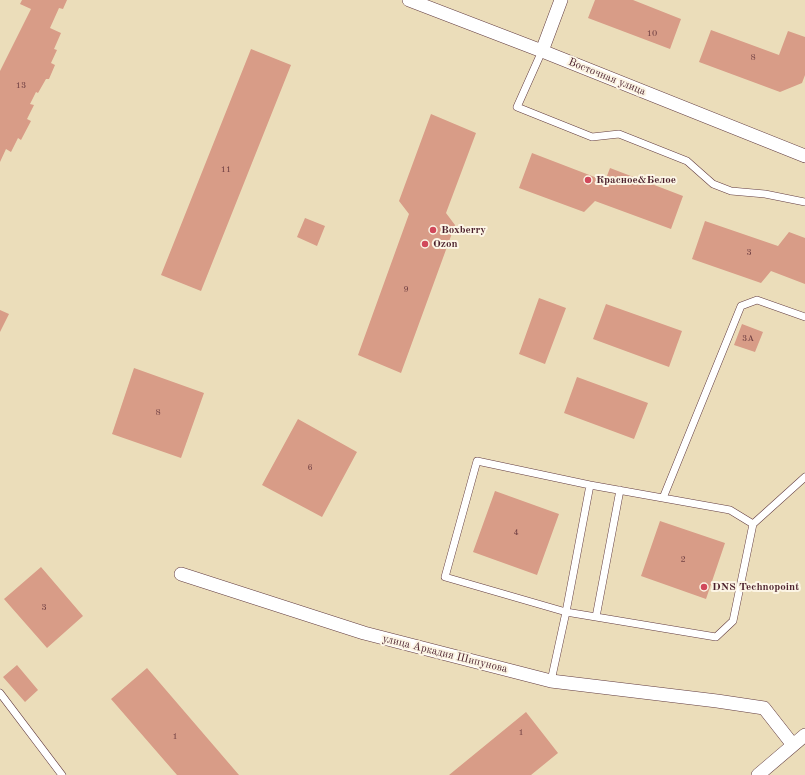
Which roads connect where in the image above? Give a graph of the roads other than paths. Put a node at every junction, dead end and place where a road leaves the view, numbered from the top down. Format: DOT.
graph roads {
  1 [pos="409,0"];
  2 [pos="561,0"];
  3 [pos="542,51"];
  4 [pos="804,151"];
  5 [pos="805,202"];
  6 [pos="805,317"];
  7 [pos="805,477"];
  8 [pos="590,485"];
  9 [pos="620,490"];
  10 [pos="663,498"];
  11 [pos="753,524"];
  12 [pos="180,574"];
  13 [pos="566,612"];
  14 [pos="596,617"];
  15 [pos="550,681"];
  16 [pos="0,693"];
  17 [pos="805,735"];
  18 [pos="793,745"];
  19 [pos="62,775"];
  20 [pos="758,775"];
  1 -- 3 [label="street, Восточная улица"];
  2 -- 3 [label="street"];
  3 -- 4 [label="street, Восточная улица"];
  3 -- 5 [label="lane"];
  6 -- 10 [label="lane"];
  7 -- 11 [label="lane"];
  8 -- 9 [label="lane"];
  8 -- 13 [label="lane"];
  8 -- 13 [label="lane"];
  9 -- 10 [label="lane"];
  9 -- 14 [label="lane"];
  10 -- 11 [label="lane"];
  11 -- 14 [label="lane"];
  12 -- 15 [label="street, улица Аркадия Шипунова"];
  13 -- 14 [label="lane"];
  13 -- 15 [label="lane"];
  15 -- 18 [label="street, улица Аркадия Шипунова"];
  16 -- 19 [label="lane"];
  17 -- 18 [label="street"];
  18 -- 20 [label="street"];
}
